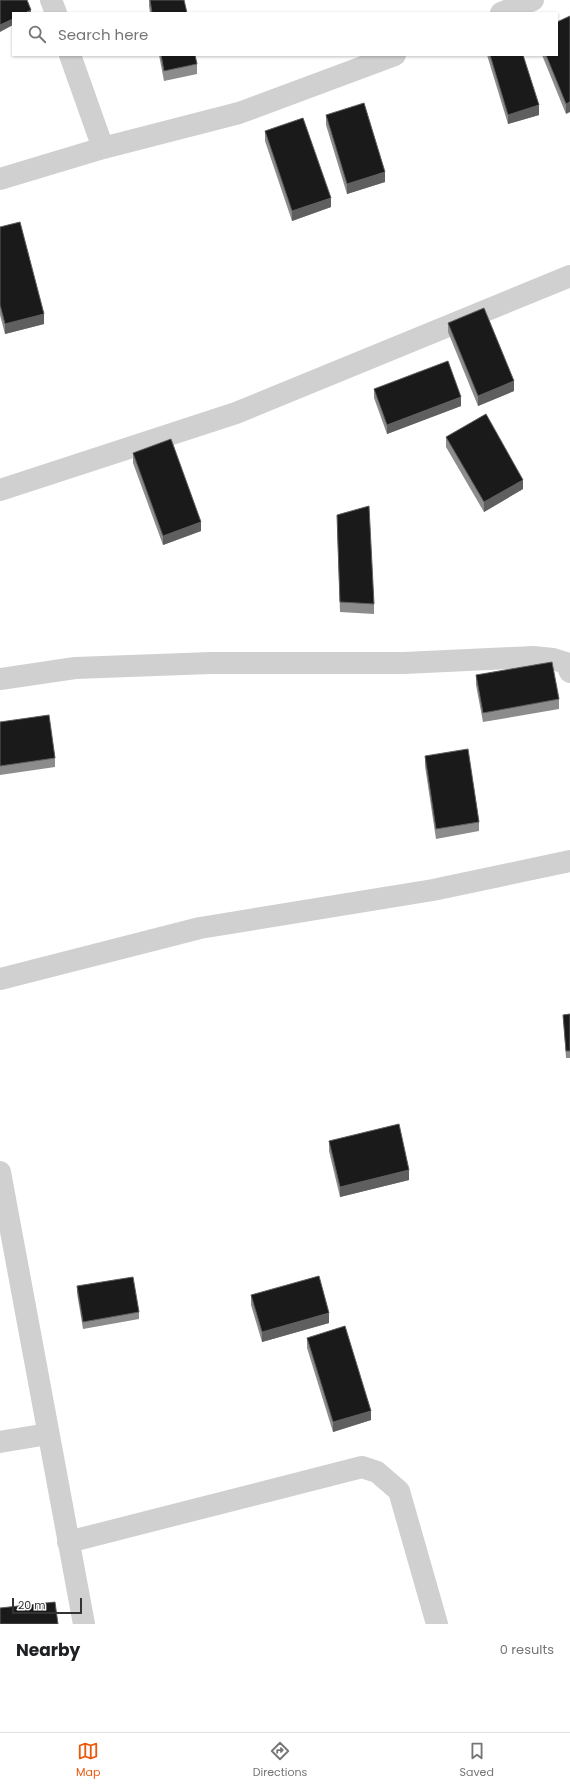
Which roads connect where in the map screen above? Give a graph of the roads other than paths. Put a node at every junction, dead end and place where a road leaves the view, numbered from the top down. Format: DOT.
graph roads {
  1 [pos="51,0"];
  2 [pos="533,0"];
  3 [pos="56,12"];
  4 [pos="503,12"];
  5 [pos="70,56"];
  6 [pos="392,56"];
  7 [pos="104,148"];
  8 [pos="0,179"];
  9 [pos="570,276"];
  10 [pos="0,490"];
  11 [pos="570,672"];
  12 [pos="0,679"];
  13 [pos="570,861"];
  14 [pos="0,979"];
  15 [pos="0,1172"];
  16 [pos="48,1434"];
  17 [pos="0,1442"];
  18 [pos="68,1542"];
  19 [pos="84,1624"];
  20 [pos="437,1624"];
  1 -- 3 [label="street"];
  2 -- 4 [label="street"];
  5 -- 7 [label="street"];
  6 -- 7 [label="street"];
  7 -- 8 [label="street"];
  9 -- 10 [label="street"];
  11 -- 12 [label="street"];
  13 -- 14 [label="street"];
  15 -- 16 [label="street"];
  16 -- 17 [label="street"];
  16 -- 18 [label="street"];
  18 -- 19 [label="street"];
  18 -- 20 [label="street"];
}
